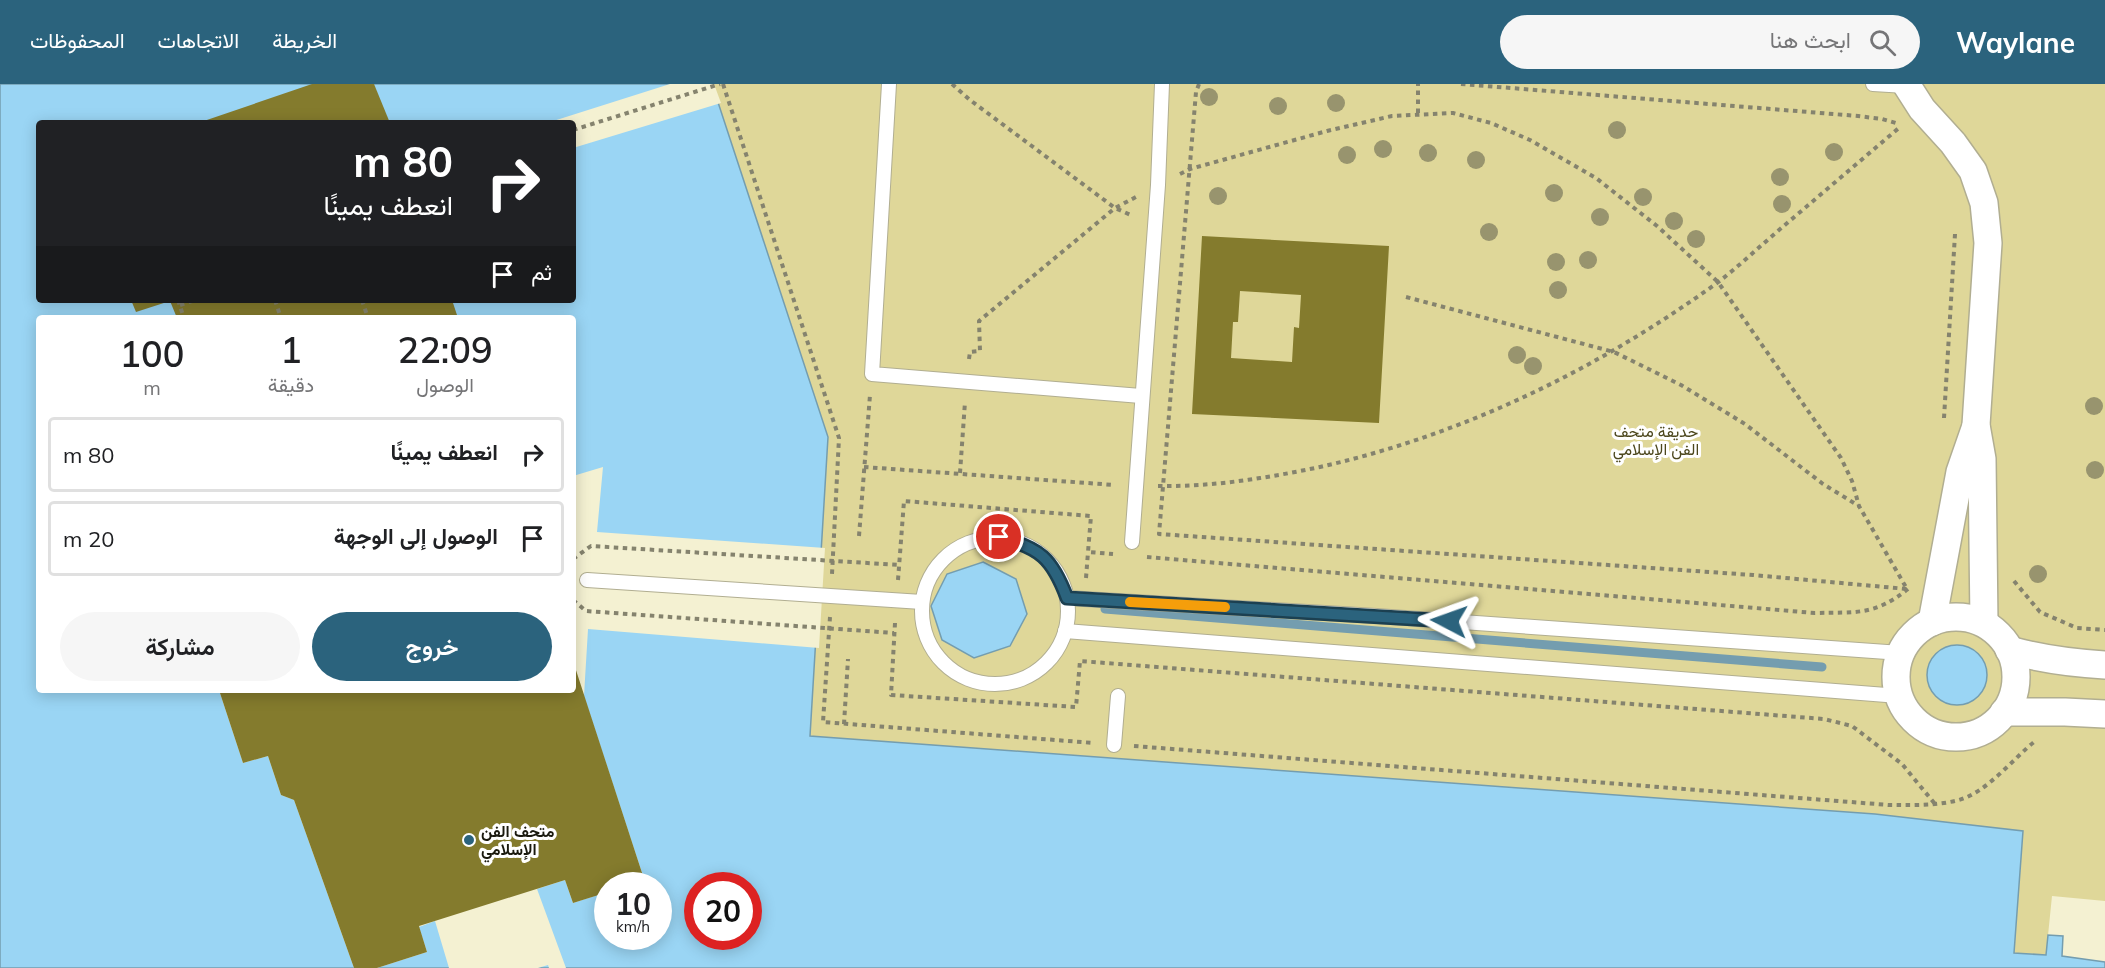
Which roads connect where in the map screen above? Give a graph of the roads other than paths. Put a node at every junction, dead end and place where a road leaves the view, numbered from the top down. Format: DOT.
graph roads {
  1 [pos="889,84"];
  2 [pos="1162,84"];
  3 [pos="1873,84"];
  4 [pos="1906,85"];
  5 [pos="1141,396"];
  6 [pos="1976,425"];
  7 [pos="1131,542"];
  8 [pos="587,580"];
  9 [pos="1067,598"];
  10 [pos="922,602"];
  11 [pos="1932,622"];
  12 [pos="1984,623"];
  13 [pos="1065,631"];
  14 [pos="2009,650"];
  15 [pos="1901,653"];
  16 [pos="2105,665"];
  17 [pos="1118,696"];
  18 [pos="1899,696"];
  19 [pos="2004,712"];
  20 [pos="2105,714"];
  21 [pos="1114,745"];
  1 -- 5 [label="lane"];
  2 -- 5 [label="lane"];
  3 -- 4 [label="lane"];
  4 -- 6 [label="street"];
  5 -- 7 [label="lane"];
  6 -- 11 [label="street"];
  6 -- 12 [label="street"];
  8 -- 10 [label="lane"];
  9 -- 10 [label="lane"];
  9 -- 13 [label="lane"];
  9 -- 15 [label="lane"];
  10 -- 13 [label="lane"];
  11 -- 12 [label="street"];
  11 -- 15 [label="street"];
  12 -- 14 [label="street"];
  13 -- 18 [label="lane"];
  14 -- 16 [label="street"];
  14 -- 19 [label="street"];
  15 -- 18 [label="street"];
  17 -- 21 [label="lane"];
  18 -- 19 [label="street"];
  19 -- 20 [label="street"];
}
